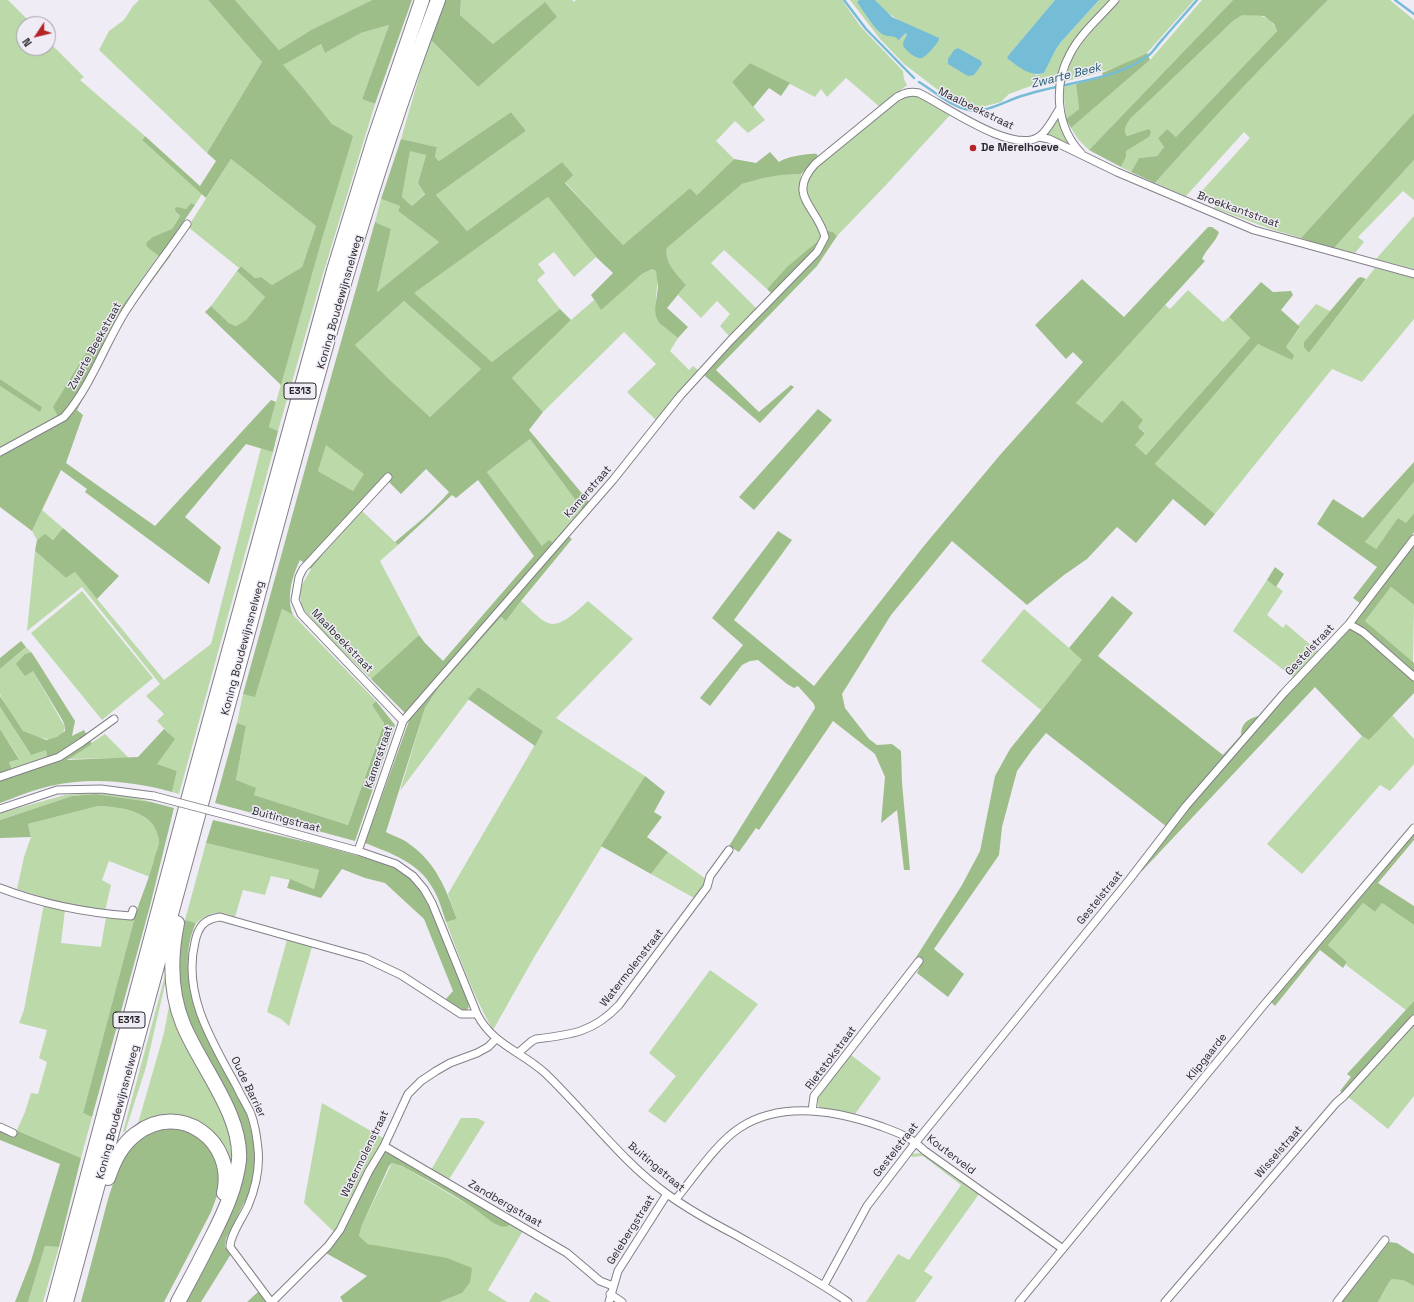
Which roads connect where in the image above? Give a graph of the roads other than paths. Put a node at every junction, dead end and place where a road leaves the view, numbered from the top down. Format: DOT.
graph roads {
  1 [pos="422,0"];
  2 [pos="438,0"];
  3 [pos="1115,0"];
  4 [pos="1060,108"];
  5 [pos="1039,137"];
  6 [pos="1084,156"];
  7 [pos="815,164"];
  8 [pos="187,224"];
  9 [pos="1414,274"];
  10 [pos="0,452"];
  11 [pos="388,477"];
  12 [pos="1414,539"];
  13 [pos="1349,624"];
  14 [pos="1414,678"];
  15 [pos="114,719"];
  16 [pos="403,721"];
  17 [pos="0,777"];
  18 [pos="0,809"];
  19 [pos="1414,828"];
  20 [pos="729,850"];
  21 [pos="358,851"];
  22 [pos="179,884"];
  23 [pos="0,888"];
  24 [pos="133,910"];
  25 [pos="919,961"];
  26 [pos="477,1014"];
  27 [pos="1414,1019"];
  28 [pos="496,1039"];
  29 [pos="518,1054"];
  30 [pos="812,1111"];
  31 [pos="0,1127"];
  32 [pos="13,1133"];
  33 [pos="916,1142"];
  34 [pos="384,1146"];
  35 [pos="667,1194"];
  36 [pos="676,1199"];
  37 [pos="87,1221"];
  38 [pos="1385,1240"];
  39 [pos="1063,1249"];
  40 [pos="824,1285"];
  41 [pos="613,1286"];
  42 [pos="610,1294"];
  43 [pos="54,1302"];
  44 [pos="66,1302"];
  45 [pos="171,1302"];
  46 [pos="178,1302"];
  47 [pos="271,1302"];
  48 [pos="609,1302"];
  49 [pos="622,1302"];
  50 [pos="848,1302"];
  51 [pos="1019,1302"];
  52 [pos="1165,1302"];
  53 [pos="1337,1302"];
  1 -- 43 [label="highway, Koning Boudewijnsnelweg / E313"];
  2 -- 22 [label="highway, Koning Boudewijnsnelweg / E313"];
  3 -- 4 [label="street"];
  4 -- 5 [label="street"];
  4 -- 6 [label="street, Broekkantstraat"];
  5 -- 6 [label="street, Broekkantstraat"];
  5 -- 7 [label="street, Maalbeekstraat"];
  6 -- 9 [label="street, Broekkantstraat"];
  7 -- 16 [label="street, Kamerstraat"];
  8 -- 10 [label="street, Zwarte Beekstraat"];
  11 -- 16 [label="street, Maalbeekstraat"];
  12 -- 13 [label="street, Gestelstraat"];
  13 -- 14 [label="street"];
  13 -- 33 [label="street, Gestelstraat"];
  15 -- 17 [label="street"];
  16 -- 21 [label="street, Kamerstraat"];
  18 -- 21 [label="street, Buitingstraat, bridge"];
  19 -- 39 [label="street, Klipgaarde"];
  20 -- 29 [label="street, Watermolenstraat"];
  21 -- 26 [label="street, Buitingstraat"];
  22 -- 37 [label="highway, Koning Boudewijnsnelweg / E313"];
  22 -- 46 [label="highway"];
  23 -- 24 [label="street"];
  25 -- 30 [label="street, Rietstokstraat"];
  26 -- 28 [label="street, Buitingstraat"];
  26 -- 47 [label="street, Oude Barrier"];
  27 -- 52 [label="street, Wisselstraat"];
  28 -- 29 [label="street, Buitingstraat"];
  28 -- 34 [label="street, Watermolenstraat"];
  29 -- 35 [label="street, Buitingstraat"];
  30 -- 33 [label="street, Kouterveld"];
  30 -- 36 [label="street"];
  31 -- 32 [label="street"];
  33 -- 39 [label="street, Kouterveld"];
  33 -- 40 [label="street, Gestelstraat"];
  34 -- 41 [label="street, Zandbergstraat"];
  34 -- 47 [label="street, Watermolenstraat"];
  35 -- 36 [label="street, Buitingstraat"];
  35 -- 41 [label="street, Gelebergstraat"];
  36 -- 40 [label="street, Buitingstraat"];
  37 -- 44 [label="highway, Koning Boudewijnsnelweg / E313"];
  37 -- 45 [label="highway"];
  38 -- 53 [label="street"];
  39 -- 51 [label="street, Klipgaarde"];
  40 -- 50 [label="street, Buitingstraat"];
  41 -- 42 [label="street, Gelebergstraat"];
  42 -- 48 [label="street, Gelebergstraat"];
  42 -- 49 [label="street"];
}
